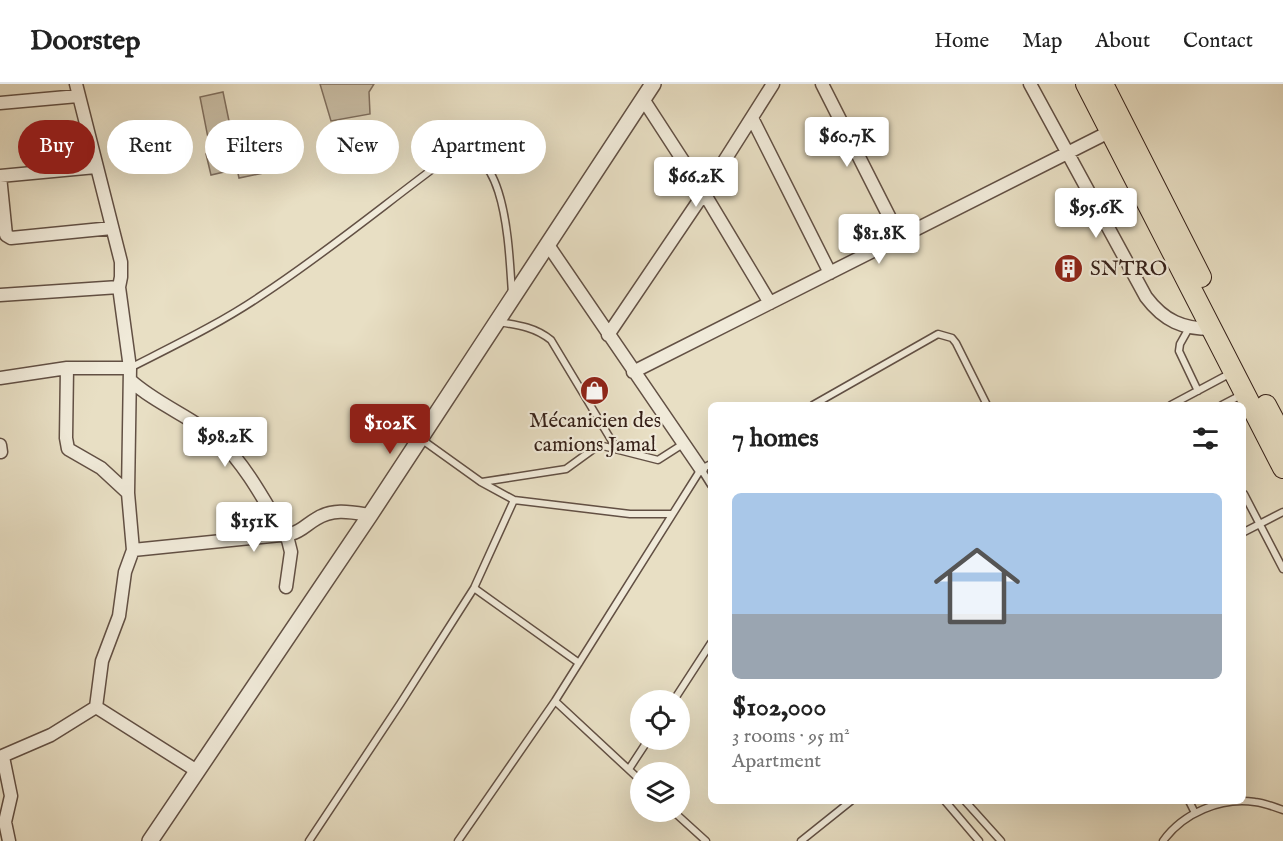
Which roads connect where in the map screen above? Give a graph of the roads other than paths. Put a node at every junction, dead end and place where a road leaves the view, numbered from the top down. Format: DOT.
graph roads {
  1 [pos="653,84"];
  2 [pos="773,84"];
  3 [pos="822,84"];
  4 [pos="1030,84"];
  5 [pos="1086,84"];
  6 [pos="1103,84"];
  7 [pos="77,90"];
  8 [pos="643,99"];
  9 [pos="0,103"];
  10 [pos="752,118"];
  11 [pos="1111,131"];
  12 [pos="1066,154"];
  13 [pos="96,167"];
  14 [pos="0,176"];
  15 [pos="704,193"];
  16 [pos="112,228"];
  17 [pos="900,238"];
  18 [pos="548,244"];
  19 [pos="830,273"];
  20 [pos="119,286"];
  21 [pos="0,295"];
  22 [pos="513,299"];
  23 [pos="770,303"];
  24 [pos="498,322"];
  25 [pos="1189,328"];
  26 [pos="1212,329"];
  27 [pos="608,334"];
  28 [pos="67,368"];
  29 [pos="1234,371"];
  30 [pos="633,372"];
  31 [pos="130,374"];
  32 [pos="0,378"];
  33 [pos="1198,391"];
  34 [pos="1245,393"];
  35 [pos="818,402"];
  36 [pos="986,402"];
  37 [pos="1177,402"];
  38 [pos="1228,402"];
  39 [pos="1283,437"];
  40 [pos="420,439"];
  41 [pos="684,444"];
  42 [pos="616,448"];
  43 [pos="706,467"];
  44 [pos="1283,468"];
  45 [pos="482,482"];
  46 [pos="128,493"];
  47 [pos="1246,498"];
  48 [pos="513,500"];
  49 [pos="1283,512"];
  50 [pos="672,514"];
  51 [pos="370,515"];
  52 [pos="1259,524"];
  53 [pos="1246,531"];
  54 [pos="285,535"];
  55 [pos="133,550"];
  56 [pos="1283,569"];
  57 [pos="285,587"];
  58 [pos="474,588"];
  59 [pos="708,648"];
  60 [pos="579,663"];
  61 [pos="680,690"];
  62 [pos="555,700"];
  63 [pos="96,707"];
  64 [pos="641,750"];
  65 [pos="2,757"];
  66 [pos="629,769"];
  67 [pos="197,771"];
  68 [pos="1246,802"];
  69 [pos="847,804"];
  70 [pos="948,804"];
  71 [pos="968,804"];
  72 [pos="1190,804"];
  73 [pos="1219,804"];
  74 [pos="1283,810"];
  75 [pos="1195,813"];
  76 [pos="685,822"];
  77 [pos="2,823"];
  78 [pos="9,841"];
  79 [pos="150,841"];
  80 [pos="309,841"];
  81 [pos="458,841"];
  82 [pos="706,841"];
  83 [pos="801,841"];
  84 [pos="979,841"];
  85 [pos="1001,841"];
  86 [pos="1163,841"];
  1 -- 8 [label="street"];
  2 -- 10 [label="street"];
  3 -- 17 [label="street"];
  4 -- 12 [label="street"];
  5 -- 11 [label="highway"];
  6 -- 39 [label="highway"];
  7 -- 9 [label="street"];
  7 -- 13 [label="street"];
  8 -- 15 [label="street"];
  8 -- 18 [label="street"];
  10 -- 15 [label="street"];
  10 -- 19 [label="street"];
  11 -- 12 [label="street"];
  11 -- 26 [label="highway"];
  12 -- 17 [label="street"];
  12 -- 25 [label="street"];
  13 -- 14 [label="street"];
  13 -- 16 [label="street"];
  14 -- 16 [label="street"];
  15 -- 23 [label="street"];
  15 -- 27 [label="street"];
  16 -- 20 [label="street"];
  17 -- 19 [label="street"];
  18 -- 22 [label="street"];
  18 -- 27 [label="street"];
  19 -- 23 [label="street"];
  20 -- 21 [label="street"];
  20 -- 31 [label="street"];
  22 -- 24 [label="street"];
  22 -- 31 [label="lane"];
  23 -- 30 [label="street"];
  24 -- 40 [label="street"];
  24 -- 42 [label="lane"];
  25 -- 26 [label="street"];
  25 -- 33 [label="lane"];
  26 -- 29 [label="highway"];
  27 -- 30 [label="street"];
  28 -- 31 [label="street"];
  28 -- 32 [label="street"];
  28 -- 46 [label="street"];
  29 -- 33 [label="lane"];
  29 -- 34 [label="highway"];
  30 -- 41 [label="street"];
  31 -- 46 [label="street"];
  31 -- 54 [label="street"];
  33 -- 37 [label="lane"];
  34 -- 38 [label="lane"];
  34 -- 44 [label="highway"];
  35 -- 36 [label="lane"];
  40 -- 45 [label="lane"];
  40 -- 51 [label="street"];
  41 -- 42 [label="lane"];
  41 -- 43 [label="street"];
  42 -- 45 [label="lane"];
  43 -- 50 [label="lane"];
  45 -- 48 [label="lane"];
  46 -- 55 [label="street"];
  47 -- 52 [label="lane"];
  48 -- 50 [label="lane"];
  48 -- 58 [label="lane"];
  49 -- 52 [label="lane"];
  50 -- 60 [label="lane"];
  51 -- 54 [label="street"];
  51 -- 67 [label="street"];
  52 -- 53 [label="lane"];
  52 -- 56 [label="lane"];
  54 -- 55 [label="street"];
  54 -- 57 [label="street"];
  55 -- 63 [label="street"];
  58 -- 60 [label="lane"];
  58 -- 80 [label="lane"];
  59 -- 61 [label="lane"];
  60 -- 62 [label="lane"];
  62 -- 66 [label="lane"];
  62 -- 81 [label="lane"];
  63 -- 65 [label="street"];
  63 -- 67 [label="street"];
  64 -- 66 [label="lane"];
  65 -- 77 [label="street"];
  67 -- 79 [label="street"];
  68 -- 74 [label="lane"];
  69 -- 83 [label="lane"];
  70 -- 84 [label="lane"];
  71 -- 85 [label="lane"];
  72 -- 75 [label="lane"];
  73 -- 75 [label="lane"];
  75 -- 86 [label="lane"];
  76 -- 82 [label="lane"];
  77 -- 78 [label="street"];
}
